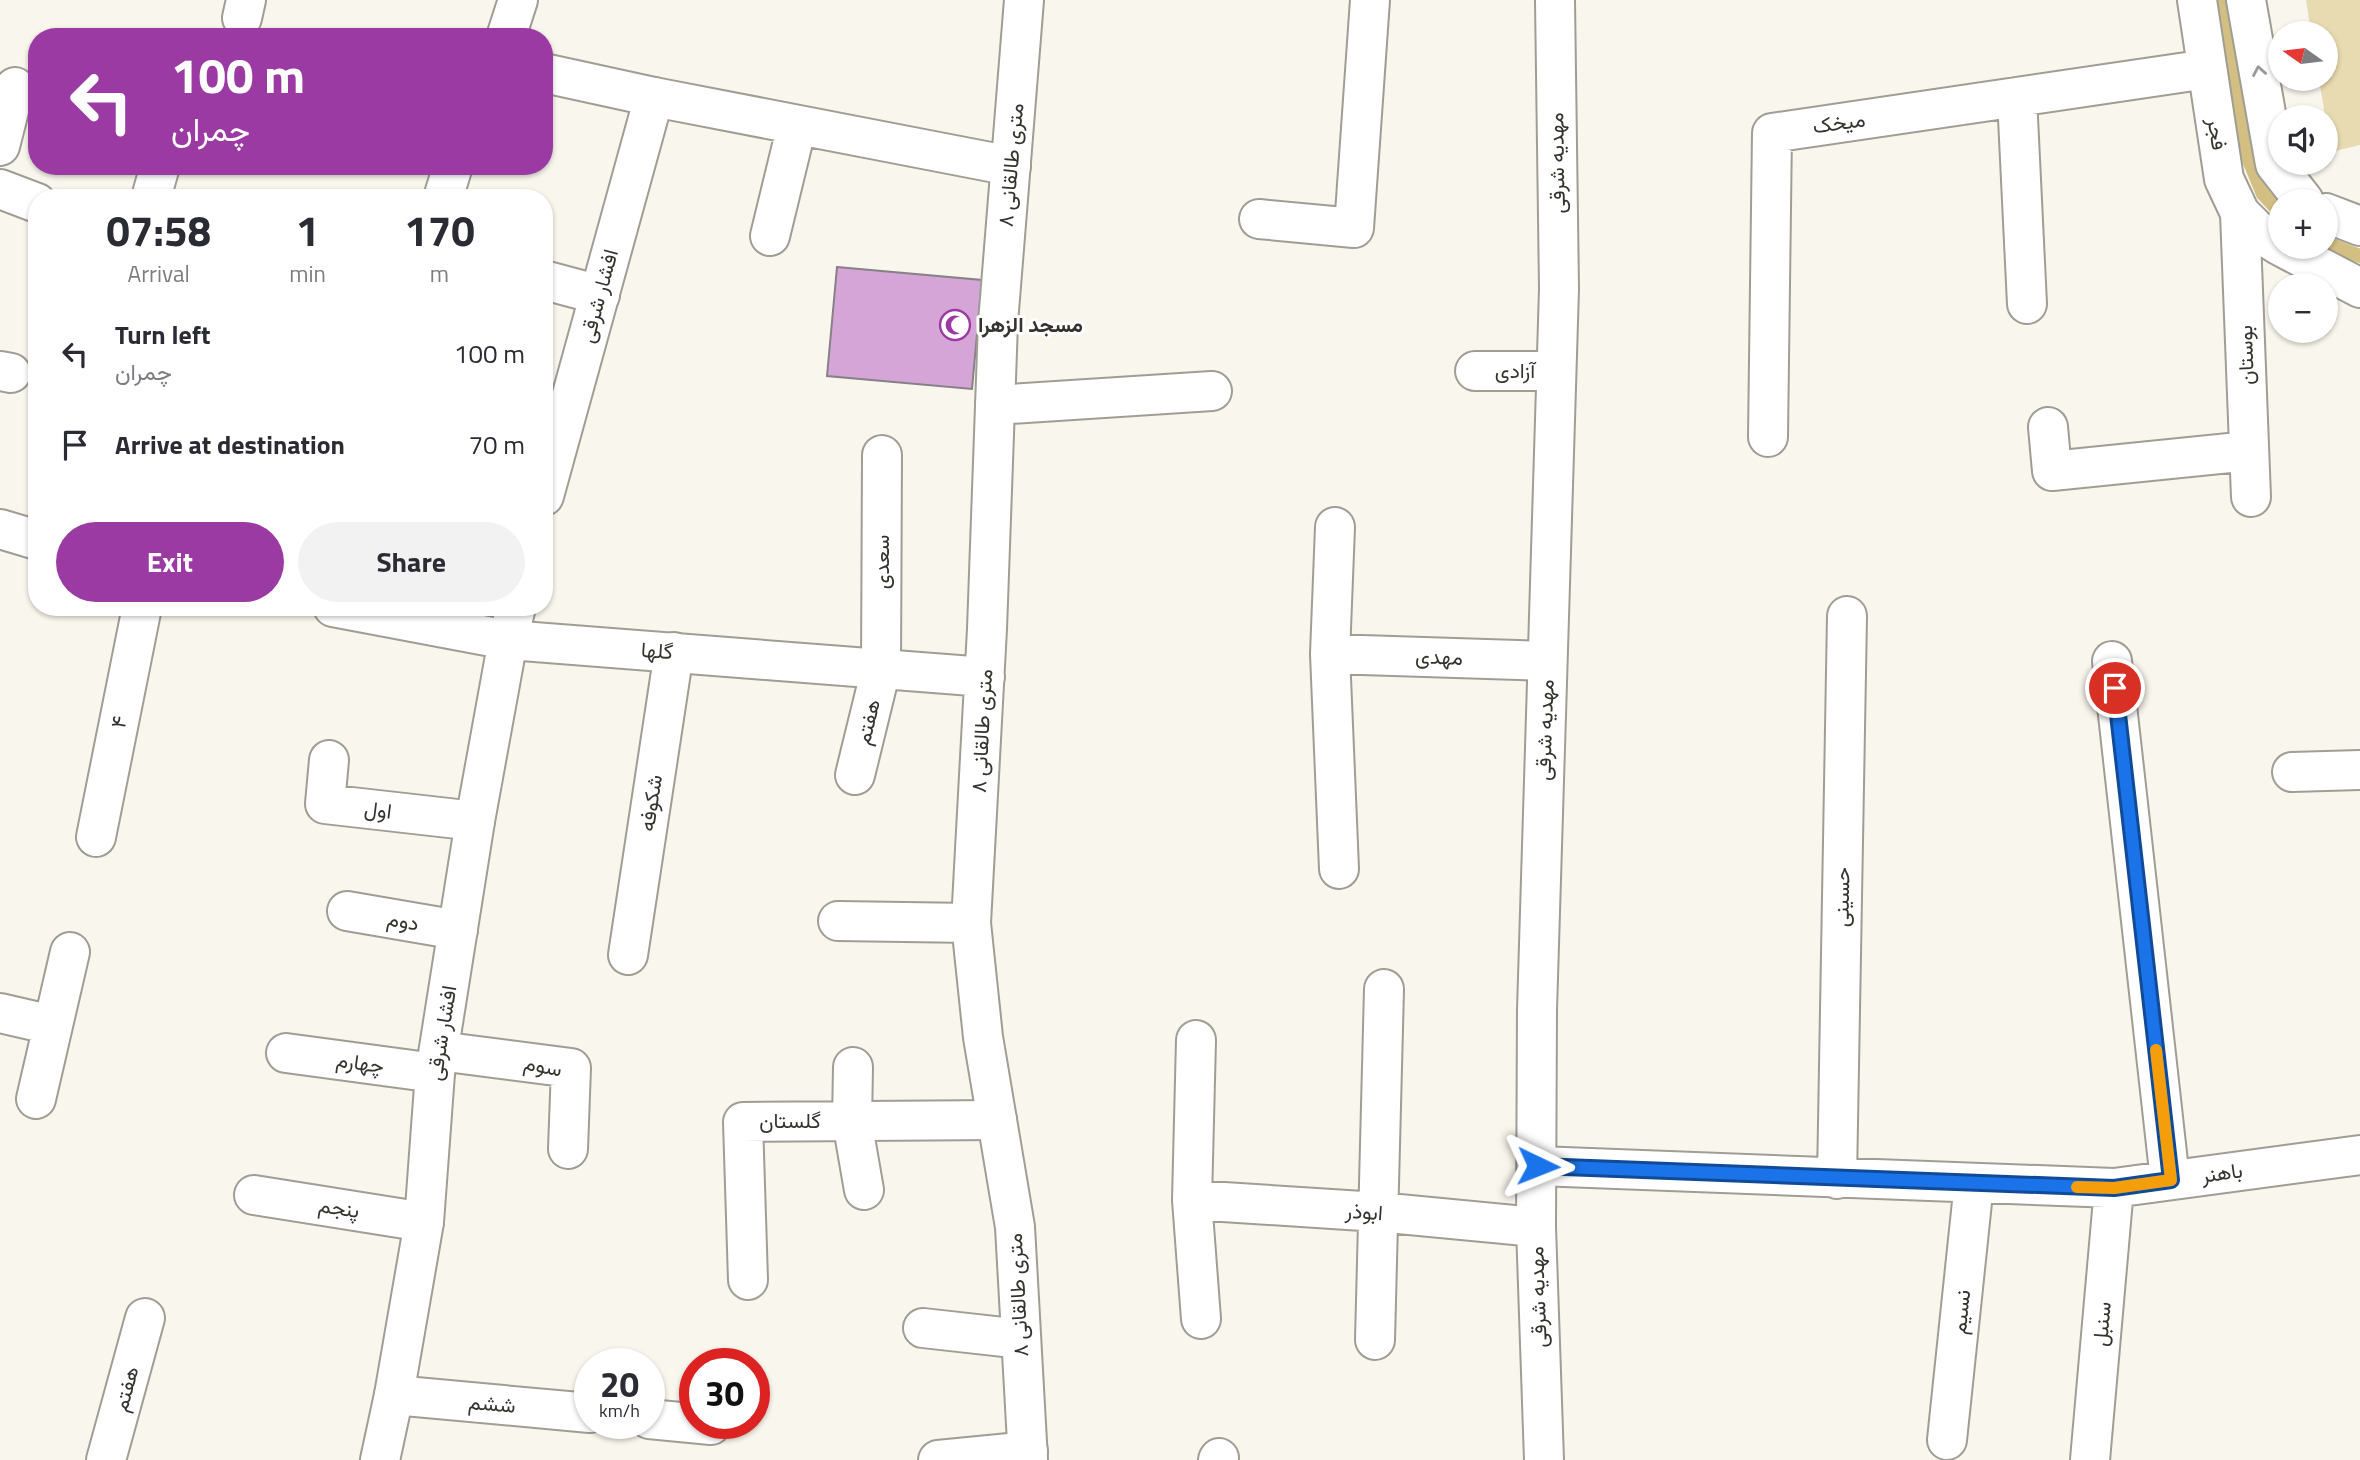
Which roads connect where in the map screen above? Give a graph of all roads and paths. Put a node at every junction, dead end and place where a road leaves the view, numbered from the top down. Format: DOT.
graph roads {
  1 [pos="518,0"];
  2 [pos="1024,0"];
  3 [pos="1370,0"];
  4 [pos="1555,0"];
  5 [pos="2197,0"];
  6 [pos="2246,0"];
  7 [pos="509,28"];
  8 [pos="2207,69"];
  9 [pos="553,74"];
  10 [pos="15,87"];
  11 [pos="654,97"];
  12 [pos="2017,97"];
  13 [pos="797,125"];
  14 [pos="0,146"];
  15 [pos="1011,166"];
  16 [pos="0,189"];
  17 [pos="2295,189"];
  18 [pos="28,200"];
  19 [pos="2240,213"];
  20 [pos="2338,218"];
  21 [pos="1259,219"];
  22 [pos="2360,226"];
  23 [pos="770,236"];
  24 [pos="2268,238"];
  25 [pos="2305,259"];
  26 [pos="553,282"];
  27 [pos="2360,288"];
  28 [pos="600,295"];
  29 [pos="2027,304"];
  30 [pos="1475,371"];
  31 [pos="1556,371"];
  32 [pos="1212,391"];
  33 [pos="995,405"];
  34 [pos="2048,427"];
  35 [pos="1768,437"];
  36 [pos="2249,451"];
  37 [pos="883,455"];
  38 [pos="553,456"];
  39 [pos="2251,497"];
  40 [pos="1335,527"];
  41 [pos="0,529"];
  42 [pos="28,537"];
  43 [pos="140,616"];
  44 [pos="434,616"];
  45 [pos="1847,616"];
  46 [pos="512,623"];
  47 [pos="674,652"];
  48 [pos="1330,654"];
  49 [pos="1547,661"];
  50 [pos="2112,661"];
  51 [pos="881,669"];
  52 [pos="985,677"];
  53 [pos="329,760"];
  54 [pos="2360,770"];
  55 [pos="2292,772"];
  56 [pos="855,775"];
  57 [pos="475,821"];
  58 [pos="96,837"];
  59 [pos="1339,869"];
  60 [pos="347,911"];
  61 [pos="838,921"];
  62 [pos="971,923"];
  63 [pos="458,930"];
  64 [pos="70,952"];
  65 [pos="628,954"];
  66 [pos="1384,989"];
  67 [pos="0,1013"];
  68 [pos="52,1025"];
  69 [pos="1196,1040"];
  70 [pos="286,1053"];
  71 [pos="437,1062"];
  72 [pos="853,1067"];
  73 [pos="36,1099"];
  74 [pos="852,1121"];
  75 [pos="997,1121"];
  76 [pos="568,1149"];
  77 [pos="2360,1155"];
  78 [pos="1538,1166"];
  79 [pos="1837,1179"];
  80 [pos="2171,1180"];
  81 [pos="1974,1183"];
  82 [pos="2114,1188"];
  83 [pos="864,1190"];
  84 [pos="254,1195"];
  85 [pos="1192,1200"];
  86 [pos="1378,1212"];
  87 [pos="424,1222"];
  88 [pos="1536,1227"];
  89 [pos="748,1280"];
  90 [pos="145,1318"];
  91 [pos="1201,1319"];
  92 [pos="923,1328"];
  93 [pos="1021,1339"];
  94 [pos="1375,1340"];
  95 [pos="394,1395"];
  96 [pos="574,1412"];
  97 [pos="1947,1440"];
  98 [pos="1028,1456"];
  99 [pos="106,1460"];
  100 [pos="380,1460"];
  101 [pos="938,1460"];
  102 [pos="1544,1460"];
  103 [pos="2090,1460"];
  1 -- 7 [label="street"];
  2 -- 15 [label="street, ۸ متری طالقانی"];
  3 -- 21 [label="street"];
  4 -- 31 [label="street, مهدیه شرقی"];
  5 -- 8 [label="street, فجر"];
  17 -- 6 [label="street, one-way"];
  8 -- 12 [label="street, میخک"];
  8 -- 19 [label="street, فجر"];
  9 -- 11 [label="street"];
  10 -- 14 [label="street"];
  11 -- 13 [label="street"];
  11 -- 28 [label="street, افشار شرقی"];
  12 -- 29 [label="street"];
  12 -- 35 [label="street, میخک"];
  13 -- 15 [label="street"];
  13 -- 23 [label="street"];
  15 -- 33 [label="street, ۸ متری طالقانی"];
  16 -- 18 [label="street"];
  19 -- 24 [label="street, فجر"];
  19 -- 36 [label="street, بوستان"];
  20 -- 22 [label="street"];
  25 -- 27 [label="street, فجر"];
  26 -- 28 [label="street"];
  28 -- 38 [label="street, افشار شرقی"];
  30 -- 31 [label="street, آزادی"];
  31 -- 49 [label="street, مهدیه شرقی"];
  32 -- 33 [label="street"];
  33 -- 52 [label="street, ۸ متری طالقانی"];
  34 -- 36 [label="street"];
  36 -- 39 [label="street, بوستان"];
  37 -- 51 [label="street, سعدی"];
  40 -- 48 [label="street"];
  41 -- 42 [label="street"];
  43 -- 58 [label="street, ۴"];
  44 -- 46 [label="street, گلها"];
  45 -- 79 [label="street, حسینی"];
  46 -- 47 [label="street, گلها"];
  46 -- 57 [label="street, افشار شرقی"];
  47 -- 51 [label="street, گلها"];
  47 -- 65 [label="street, شکوفه"];
  48 -- 49 [label="street, مهدی"];
  48 -- 59 [label="street"];
  49 -- 78 [label="street, مهدیه شرقی"];
  50 -- 80 [label="street"];
  51 -- 52 [label="street, گلها"];
  51 -- 56 [label="street, هفتم"];
  52 -- 62 [label="street, ۸ متری طالقانی"];
  53 -- 57 [label="street, اول"];
  54 -- 55 [label="street"];
  57 -- 63 [label="street, افشار شرقی"];
  60 -- 63 [label="street, دوم"];
  61 -- 62 [label="street"];
  62 -- 75 [label="street, ۸ متری طالقانی"];
  63 -- 71 [label="street, افشار شرقی"];
  64 -- 68 [label="street"];
  66 -- 86 [label="street"];
  67 -- 68 [label="street"];
  68 -- 73 [label="street"];
  69 -- 85 [label="street"];
  70 -- 71 [label="street, چهارم"];
  71 -- 76 [label="street, سوم"];
  71 -- 87 [label="street, افشار شرقی"];
  72 -- 74 [label="street"];
  74 -- 75 [label="street, گلستان"];
  74 -- 83 [label="street"];
  74 -- 89 [label="street, گلستان"];
  75 -- 93 [label="street, ۸ متری طالقانی"];
  77 -- 80 [label="street, باهنر"];
  78 -- 79 [label="street, باهنر"];
  78 -- 88 [label="street, مهدیه شرقی"];
  79 -- 81 [label="street, باهنر"];
  80 -- 82 [label="street, باهنر"];
  81 -- 82 [label="street, باهنر"];
  81 -- 97 [label="street, نسیم"];
  82 -- 103 [label="street, سنبل"];
  84 -- 87 [label="street, پنجم"];
  85 -- 86 [label="street, ابوذر"];
  85 -- 91 [label="street"];
  86 -- 88 [label="street, ابوذر"];
  86 -- 94 [label="street"];
  87 -- 95 [label="street, افشار شرقی"];
  88 -- 102 [label="street, مهدیه شرقی"];
  90 -- 99 [label="street, هفتم"];
  92 -- 93 [label="street"];
  93 -- 98 [label="street, ۸ متری طالقانی"];
  95 -- 96 [label="street, ششم"];
  95 -- 100 [label="street, افشار شرقی"];
  98 -- 101 [label="street"];
}
